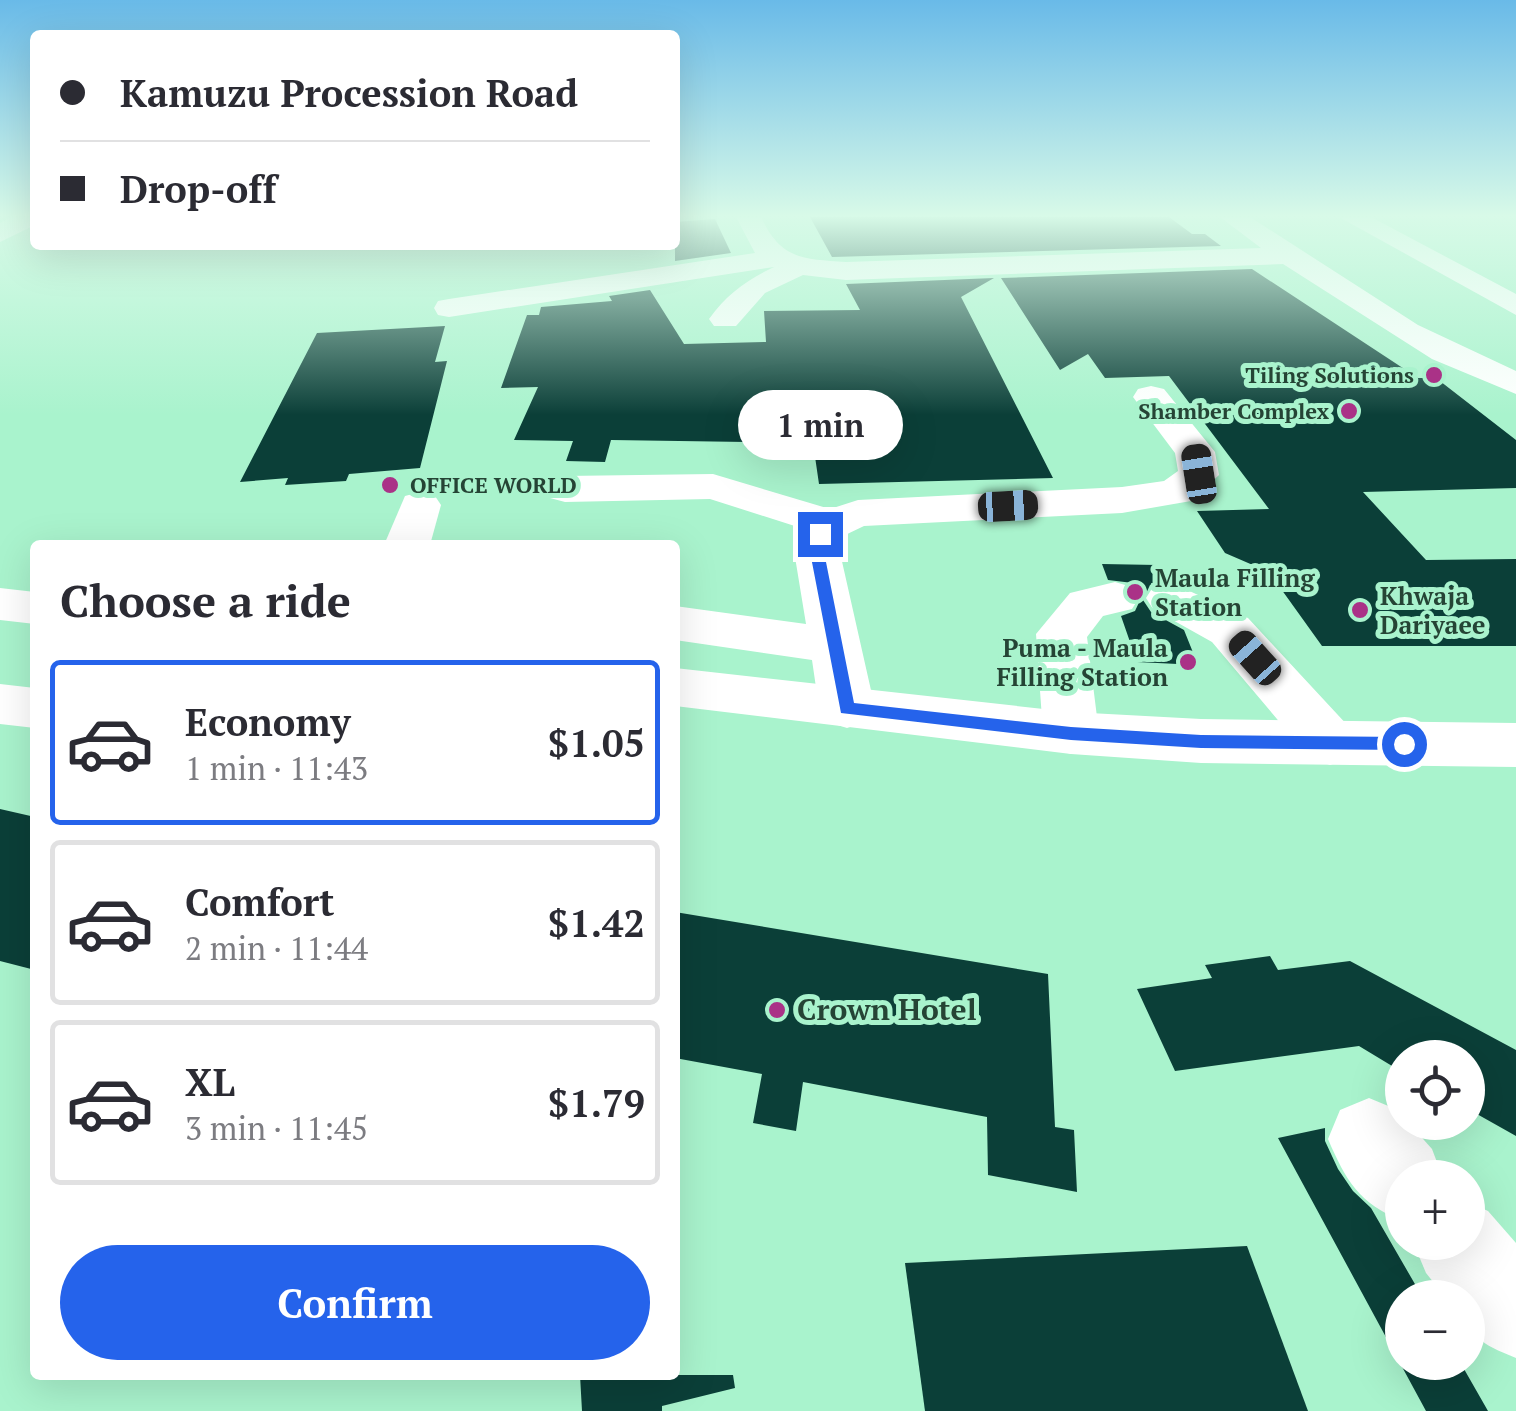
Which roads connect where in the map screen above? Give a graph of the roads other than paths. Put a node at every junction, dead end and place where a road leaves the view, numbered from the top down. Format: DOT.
graph roads {
  1 [pos="637,283"];
  2 [pos="761,283"];
  3 [pos="1334,283"];
  4 [pos="1473,283"];
  5 [pos="1516,306"];
  6 [pos="448,308"];
  7 [pos="725,319"];
  8 [pos="1516,383"];
  9 [pos="1151,397"];
  10 [pos="565,489"];
  11 [pos="831,523"];
  12 [pos="1115,598"];
  13 [pos="1170,598"];
  14 [pos="0,604"];
  15 [pos="30,607"];
  16 [pos="680,624"];
  17 [pos="835,646"];
  18 [pos="680,688"];
  19 [pos="0,704"];
  20 [pos="30,707"];
  21 [pos="847,708"];
  22 [pos="1071,733"];
  23 [pos="1330,743"];
  24 [pos="1516,745"];
  25 [pos="1472,1260"];
  26 [pos="1516,1312"];
  1 -- 6 [label="main road"];
  2 -- 7 [label="main road"];
  3 -- 8 [label="main road"];
  4 -- 5 [label="main road"];
  9 -- 11 [label="main road"];
  10 -- 11 [label="main road"];
  11 -- 17 [label="main road"];
  12 -- 22 [label="main road"];
  13 -- 23 [label="main road"];
  14 -- 15 [label="main road"];
  16 -- 17 [label="main road"];
  17 -- 21 [label="main road"];
  18 -- 21 [label="main road"];
  19 -- 20 [label="main road"];
  21 -- 22 [label="main road"];
  22 -- 23 [label="main road"];
  23 -- 24 [label="main road"];
  25 -- 26 [label="main road"];
}
